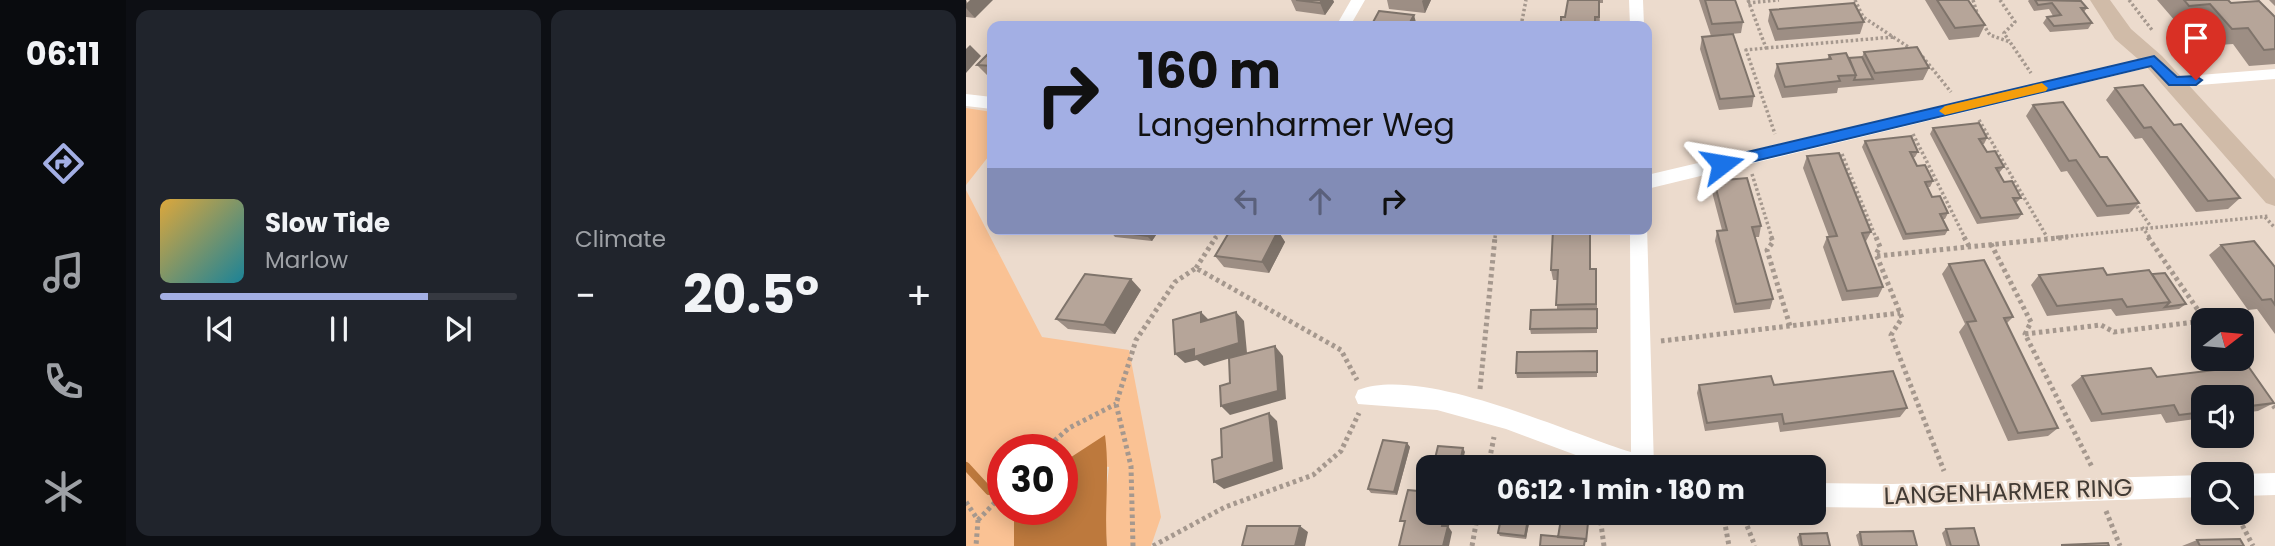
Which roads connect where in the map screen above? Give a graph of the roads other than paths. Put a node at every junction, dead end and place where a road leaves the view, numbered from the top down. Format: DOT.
graph roads {
  1 [pos="1359,0"];
  2 [pos="1636,0"];
  3 [pos="2100,0"];
  4 [pos="2111,0"];
  5 [pos="1346,21"];
  6 [pos="1637,21"];
  7 [pos="2154,61"];
  8 [pos="2275,74"];
  9 [pos="2174,82"];
  10 [pos="966,100"];
  11 [pos="987,102"];
  12 [pos="1652,181"];
  13 [pos="2275,196"];
  14 [pos="1639,235"];
  15 [pos="1366,397"];
  16 [pos="1608,455"];
  17 [pos="1642,455"];
  18 [pos="2275,484"];
  19 [pos="2254,485"];
  20 [pos="2191,486"];
  21 [pos="1826,495"];
  1 -- 5 [label="street"];
  2 -- 6 [label="street"];
  3 -- 7 [label="main road"];
  4 -- 7 [label="main road"];
  7 -- 9 [label="main road"];
  7 -- 12 [label="street"];
  8 -- 9 [label="street"];
  9 -- 13 [label="main road"];
  10 -- 11 [label="street"];
  14 -- 17 [label="street"];
  15 -- 16 [label="street"];
  18 -- 19 [label="street"];
  20 -- 21 [label="street, LANGENHARMER RING"];
}
